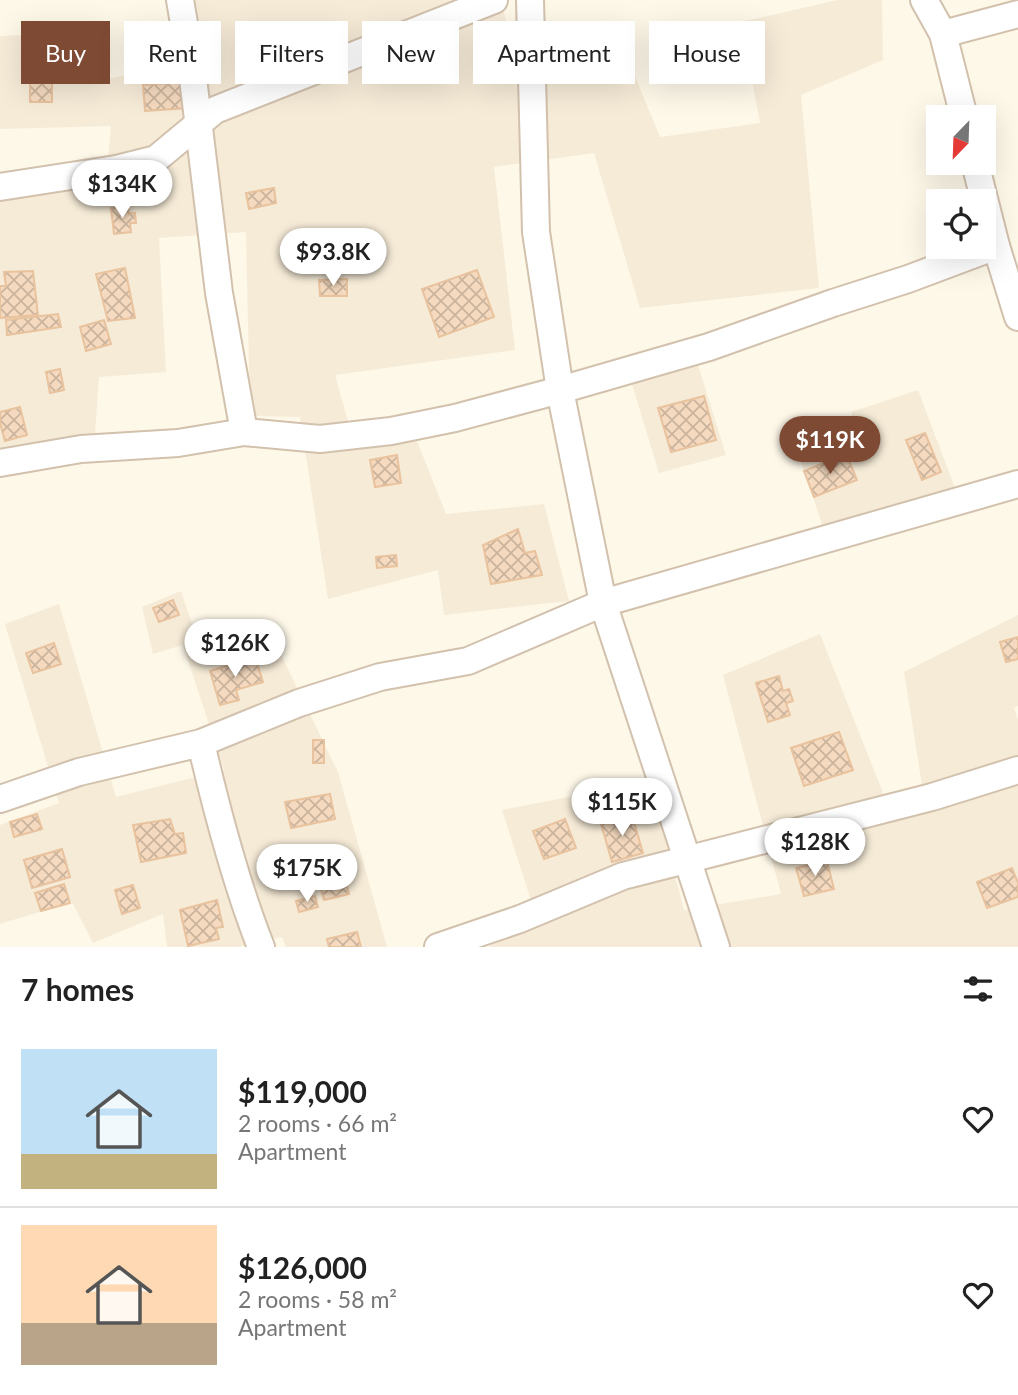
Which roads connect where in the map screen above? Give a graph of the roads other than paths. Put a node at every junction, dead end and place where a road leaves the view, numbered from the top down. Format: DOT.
graph roads {
  1 [pos="180,0"];
  2 [pos="494,0"];
  3 [pos="530,0"];
  4 [pos="924,0"];
  5 [pos="1018,14"];
  6 [pos="943,34"];
  7 [pos="961,105"];
  8 [pos="200,125"];
  9 [pos="0,187"];
  10 [pos="996,246"];
  11 [pos="961,259"];
  12 [pos="1018,317"];
  13 [pos="560,390"];
  14 [pos="244,432"];
  15 [pos="0,463"];
  16 [pos="1018,484"];
  17 [pos="603,603"];
  18 [pos="201,743"];
  19 [pos="1018,771"];
  20 [pos="0,799"];
  21 [pos="688,858"];
  22 [pos="261,947"];
  23 [pos="438,947"];
  24 [pos="716,947"];
  1 -- 8 [label="street"];
  2 -- 8 [label="street"];
  3 -- 13 [label="street"];
  4 -- 6 [label="street"];
  5 -- 6 [label="street"];
  6 -- 7 [label="street"];
  8 -- 9 [label="street"];
  8 -- 14 [label="street"];
  10 -- 12 [label="street"];
  11 -- 13 [label="street"];
  13 -- 14 [label="street"];
  13 -- 17 [label="street"];
  14 -- 15 [label="street"];
  16 -- 17 [label="street"];
  17 -- 18 [label="street"];
  17 -- 21 [label="street"];
  18 -- 20 [label="street"];
  18 -- 22 [label="street"];
  19 -- 21 [label="street"];
  21 -- 23 [label="street"];
  21 -- 24 [label="street"];
}
